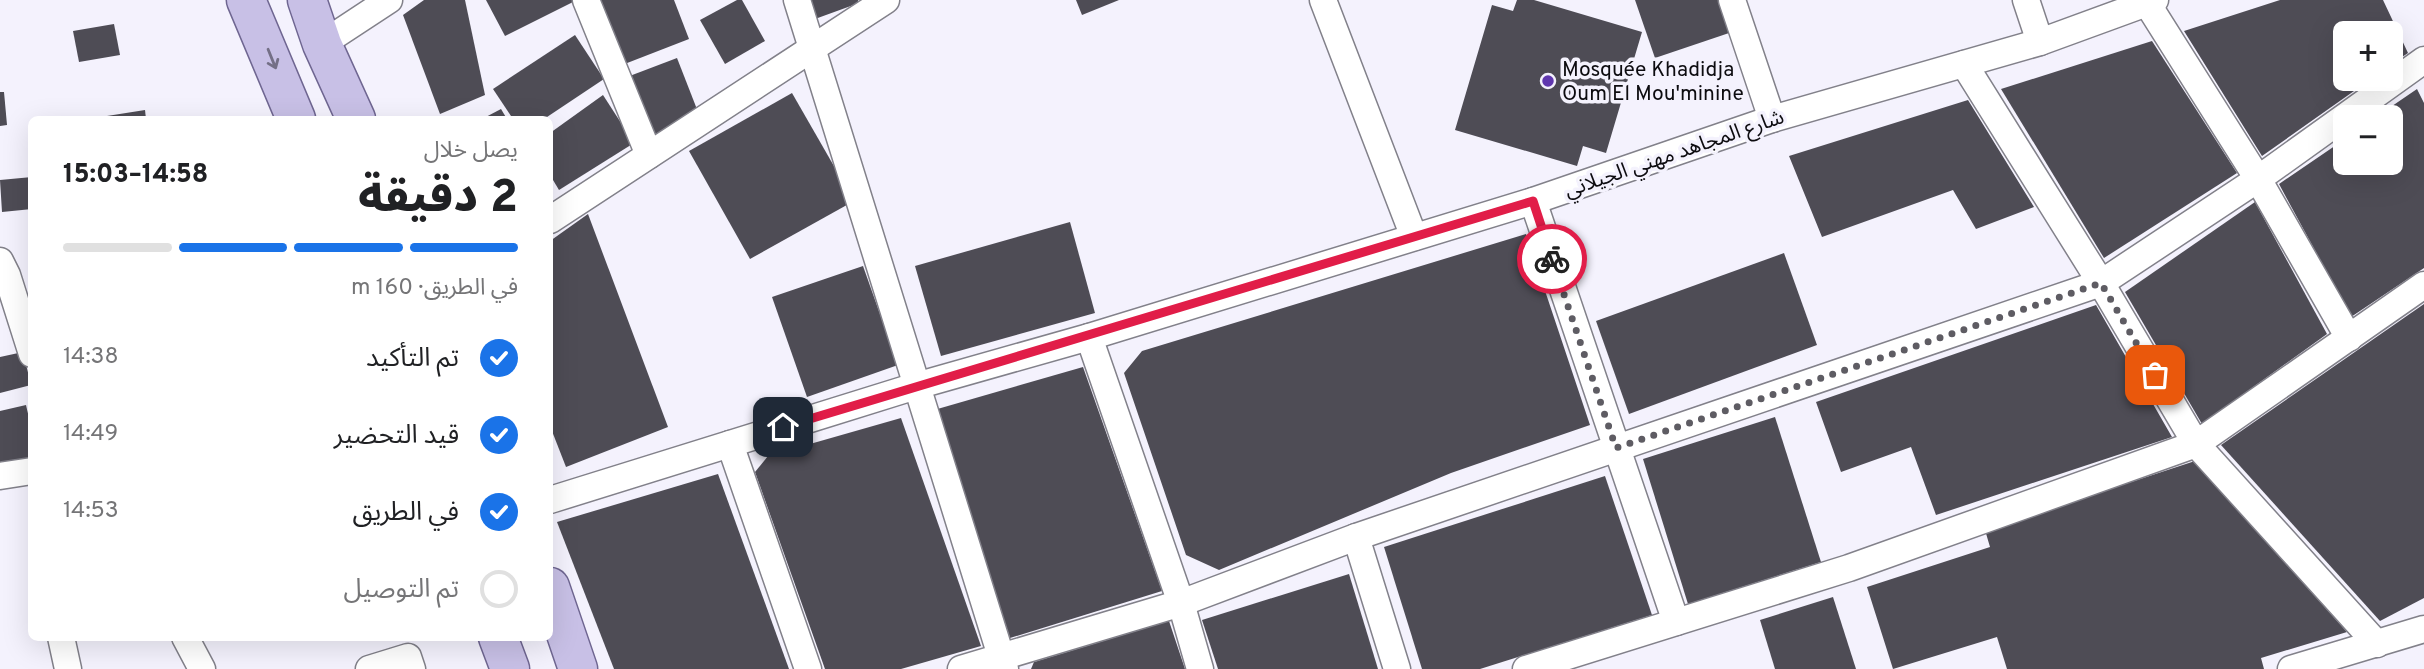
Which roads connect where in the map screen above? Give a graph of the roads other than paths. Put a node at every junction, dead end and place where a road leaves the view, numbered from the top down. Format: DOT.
graph roads {
  1 [pos="246,0"];
  2 [pos="307,0"];
  3 [pos="389,0"];
  4 [pos="586,0"];
  5 [pos="797,0"];
  6 [pos="886,0"];
  7 [pos="1732,0"];
  8 [pos="2026,0"];
  9 [pos="2151,1"];
  10 [pos="1330,2"];
  11 [pos="2040,42"];
  12 [pos="322,44"];
  13 [pos="812,49"];
  14 [pos="2424,60"];
  15 [pos="1964,64"];
  16 [pos="295,116"];
  17 [pos="355,116"];
  18 [pos="1772,119"];
  19 [pos="649,155"];
  20 [pos="2258,179"];
  21 [pos="1533,201"];
  22 [pos="553,218"];
  23 [pos="1414,237"];
  24 [pos="2,271"];
  25 [pos="2101,283"];
  26 [pos="2424,285"];
  27 [pos="1089,337"];
  28 [pos="2348,338"];
  29 [pos="28,343"];
  30 [pos="916,386"];
  31 [pos="730,444"];
  32 [pos="2196,444"];
  33 [pos="1616,448"];
  34 [pos="28,472"];
  35 [pos="0,477"];
  36 [pos="553,499"];
  37 [pos="1356,537"];
  38 [pos="553,596"];
  39 [pos="1181,603"];
  40 [pos="1676,622"];
  41 [pos="2424,629"];
  42 [pos="62,641"];
  43 [pos="187,641"];
  44 [pos="500,641"];
  45 [pos="2377,644"];
  46 [pos="1003,664"];
  47 [pos="68,669"];
  48 [pos="202,669"];
  49 [pos="369,669"];
  50 [pos="412,669"];
  51 [pos="510,669"];
  52 [pos="578,669"];
  53 [pos="808,669"];
  54 [pos="961,669"];
  55 [pos="1200,669"];
  56 [pos="1397,669"];
  57 [pos="1526,669"];
  58 [pos="2291,669"];
  1 -- 16 [label="main road, one-way"];
  2 -- 12 [label="main road"];
  3 -- 12 [label="street"];
  4 -- 19 [label="street"];
  5 -- 13 [label="street"];
  6 -- 13 [label="street"];
  7 -- 18 [label="street"];
  8 -- 11 [label="street"];
  9 -- 11 [label="street, شارع المجاهد مهني الجيلاني"];
  9 -- 20 [label="street"];
  10 -- 23 [label="street"];
  11 -- 15 [label="street, شارع المجاهد مهني الجيلاني"];
  12 -- 17 [label="main road"];
  13 -- 19 [label="street"];
  13 -- 30 [label="street"];
  14 -- 20 [label="street"];
  15 -- 18 [label="street, شارع المجاهد مهني الجيلاني"];
  15 -- 25 [label="street"];
  18 -- 21 [label="street, شارع المجاهد مهني الجيلاني"];
  19 -- 22 [label="street"];
  20 -- 25 [label="street"];
  20 -- 28 [label="street"];
  21 -- 23 [label="street, شارع المجاهد مهني الجيلاني"];
  21 -- 33 [label="street"];
  23 -- 27 [label="street, شارع المجاهد مهني الجيلاني"];
  24 -- 29 [label="street"];
  25 -- 32 [label="street"];
  25 -- 33 [label="street"];
  26 -- 28 [label="street"];
  27 -- 30 [label="street, شارع المجاهد مهني الجيلاني"];
  27 -- 39 [label="street"];
  28 -- 32 [label="street"];
  30 -- 31 [label="street, شارع المجاهد مهني الجيلاني"];
  30 -- 46 [label="street"];
  31 -- 36 [label="street, شارع المجاهد مهني الجيلاني"];
  31 -- 53 [label="street"];
  32 -- 40 [label="street"];
  32 -- 45 [label="street"];
  33 -- 37 [label="street"];
  33 -- 40 [label="street"];
  34 -- 35 [label="street"];
  37 -- 39 [label="street"];
  37 -- 56 [label="street"];
  38 -- 52 [label="main road"];
  39 -- 46 [label="street"];
  39 -- 55 [label="street"];
  40 -- 57 [label="street"];
  41 -- 45 [label="street"];
  42 -- 47 [label="street"];
  43 -- 48 [label="street"];
  44 -- 51 [label="main road"];
  45 -- 58 [label="street"];
  46 -- 54 [label="street"];
  49 -- 50 [label="street"];
}
